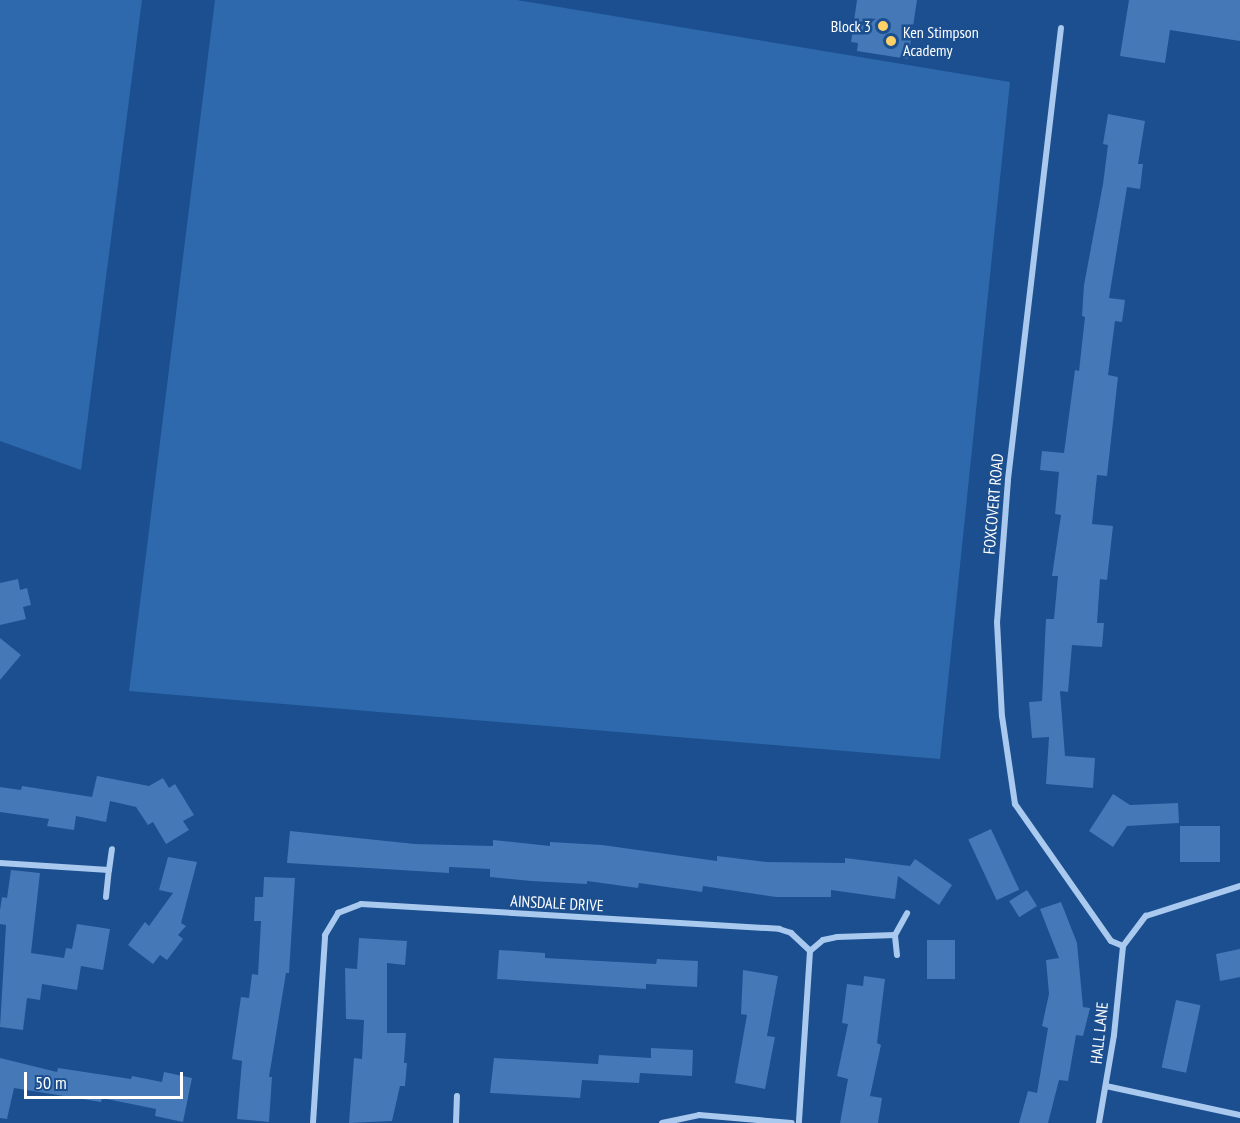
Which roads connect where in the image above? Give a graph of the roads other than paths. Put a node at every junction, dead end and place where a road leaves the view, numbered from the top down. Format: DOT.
graph roads {
  1 [pos="1062,28"];
  2 [pos="112,849"];
  3 [pos="0,863"];
  4 [pos="109,870"];
  5 [pos="1240,886"];
  6 [pos="106,897"];
  7 [pos="907,914"];
  8 [pos="895,935"];
  9 [pos="1123,946"];
  10 [pos="810,951"];
  11 [pos="897,956"];
  12 [pos="1106,1086"];
  13 [pos="457,1096"];
  14 [pos="1240,1115"];
  15 [pos="312,1123"];
  16 [pos="456,1123"];
  17 [pos="662,1123"];
  18 [pos="792,1123"];
  19 [pos="799,1123"];
  20 [pos="1099,1123"];
  1 -- 9 [label="street, FOXCOVERT ROAD"];
  2 -- 4 [label="street"];
  3 -- 4 [label="street"];
  4 -- 6 [label="street"];
  5 -- 9 [label="street"];
  7 -- 8 [label="street"];
  8 -- 10 [label="street"];
  8 -- 11 [label="street"];
  9 -- 12 [label="street, HALL LANE"];
  10 -- 15 [label="street, AINSDALE DRIVE"];
  10 -- 19 [label="street"];
  12 -- 14 [label="street"];
  12 -- 20 [label="street, HALL LANE"];
  13 -- 16 [label="street"];
  17 -- 18 [label="street"];
}
